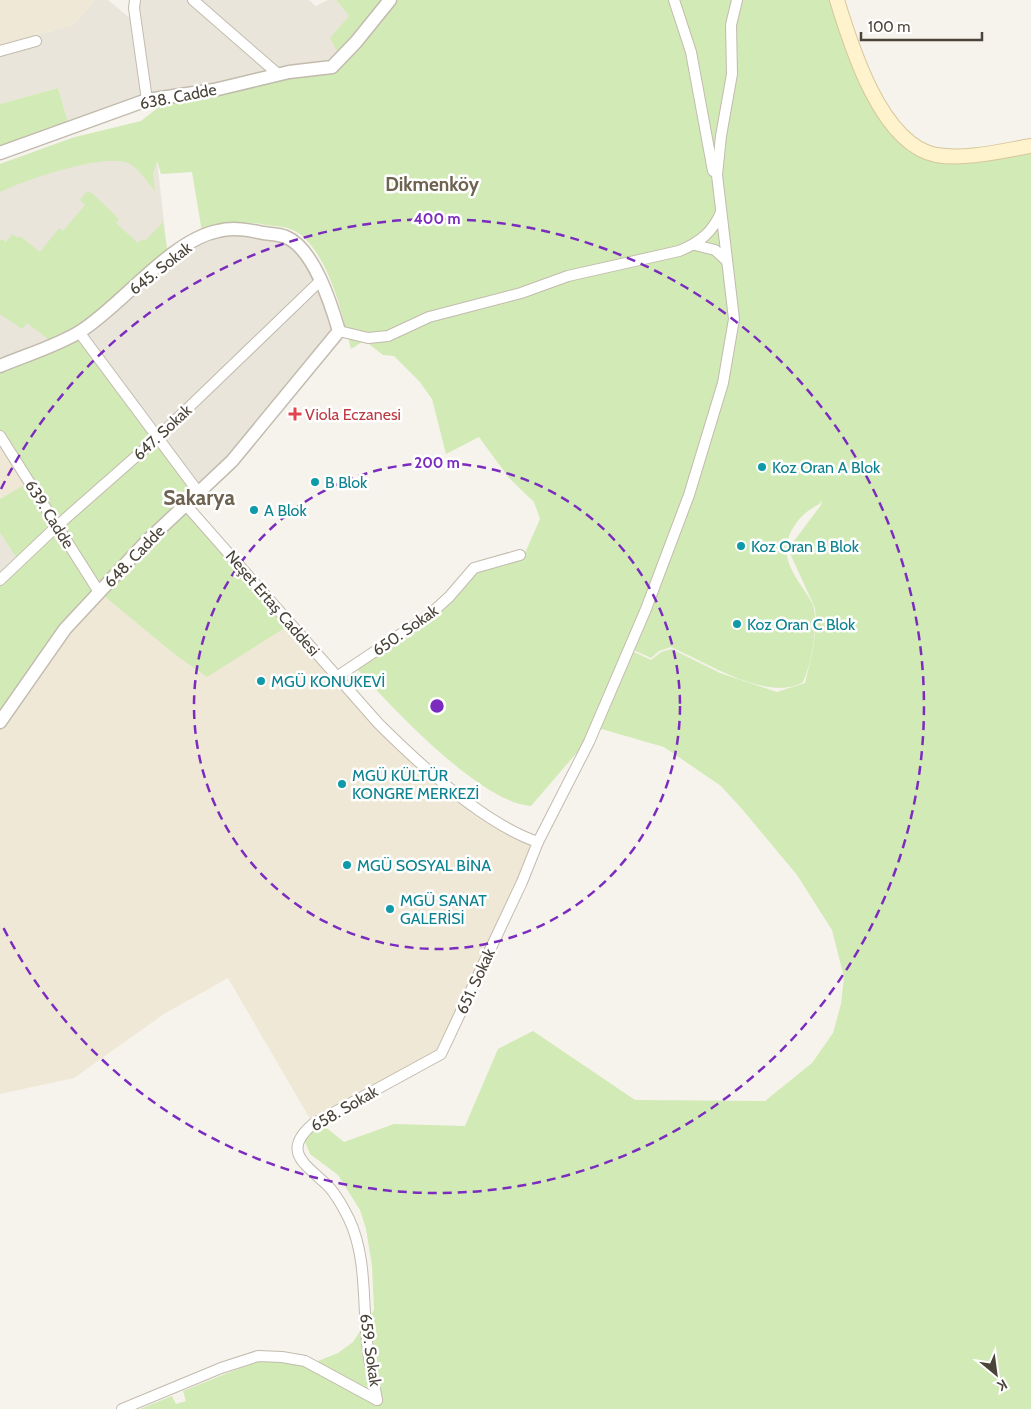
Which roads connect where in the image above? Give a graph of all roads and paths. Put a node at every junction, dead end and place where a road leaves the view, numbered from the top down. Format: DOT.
graph roads {
  1 [pos="135,0"];
  2 [pos="193,0"];
  3 [pos="390,0"];
  4 [pos="674,0"];
  5 [pos="737,0"];
  6 [pos="837,0"];
  7 [pos="36,41"];
  8 [pos="0,51"];
  9 [pos="278,74"];
  10 [pos="147,100"];
  11 [pos="1031,146"];
  12 [pos="0,153"];
  13 [pos="721,212"];
  14 [pos="695,245"];
  15 [pos="727,261"];
  16 [pos="320,281"];
  17 [pos="339,331"];
  18 [pos="80,332"];
  19 [pos="0,366"];
  20 [pos="0,436"];
  21 [pos="156,438"];
  22 [pos="199,493"];
  23 [pos="186,505"];
  24 [pos="57,526"];
  25 [pos="520,555"];
  26 [pos="0,580"];
  27 [pos="99,592"];
  28 [pos="338,676"];
  29 [pos="0,722"];
  30 [pos="538,842"];
  31 [pos="441,1054"];
  32 [pos="327,1184"];
  33 [pos="378,1400"];
  34 [pos="122,1409"];
  35 [pos="370,1409"];
  1 -- 10 [label="street"];
  2 -- 9 [label="street"];
  3 -- 9 [label="street, 638. Cadde"];
  4 -- 13 [label="street"];
  5 -- 13 [label="street"];
  6 -- 11 [label="main road"];
  7 -- 8 [label="street"];
  9 -- 10 [label="street, 638. Cadde"];
  10 -- 12 [label="street, 638. Cadde"];
  13 -- 14 [label="street"];
  13 -- 15 [label="street, 651. Sokak"];
  14 -- 15 [label="street"];
  14 -- 17 [label="street"];
  15 -- 30 [label="street, 651. Sokak"];
  16 -- 17 [label="street, 645. Sokak"];
  16 -- 18 [label="street, 645. Sokak"];
  16 -- 21 [label="street, 647. Sokak"];
  17 -- 22 [label="street, 648. Cadde"];
  18 -- 19 [label="street, 645. Sokak"];
  18 -- 21 [label="street"];
  20 -- 24 [label="street, 639. Cadde"];
  21 -- 22 [label="street"];
  21 -- 24 [label="street, 647. Sokak"];
  22 -- 23 [label="street, 648. Cadde"];
  23 -- 27 [label="street, 648. Cadde"];
  23 -- 28 [label="street, Neşet Ertaş Caddesi"];
  24 -- 26 [label="street, 647. Sokak"];
  24 -- 27 [label="street, 639. Cadde"];
  25 -- 28 [label="street, 650. Sokak"];
  27 -- 29 [label="street, 648. Cadde"];
  28 -- 30 [label="street, Neşet Ertaş Caddesi"];
  30 -- 31 [label="street, 651. Sokak"];
  31 -- 32 [label="street, 658. Sokak"];
  32 -- 33 [label="street, 659. Sokak"];
  33 -- 34 [label="street, 659. Sokak"];
  33 -- 35 [label="street"];
}
